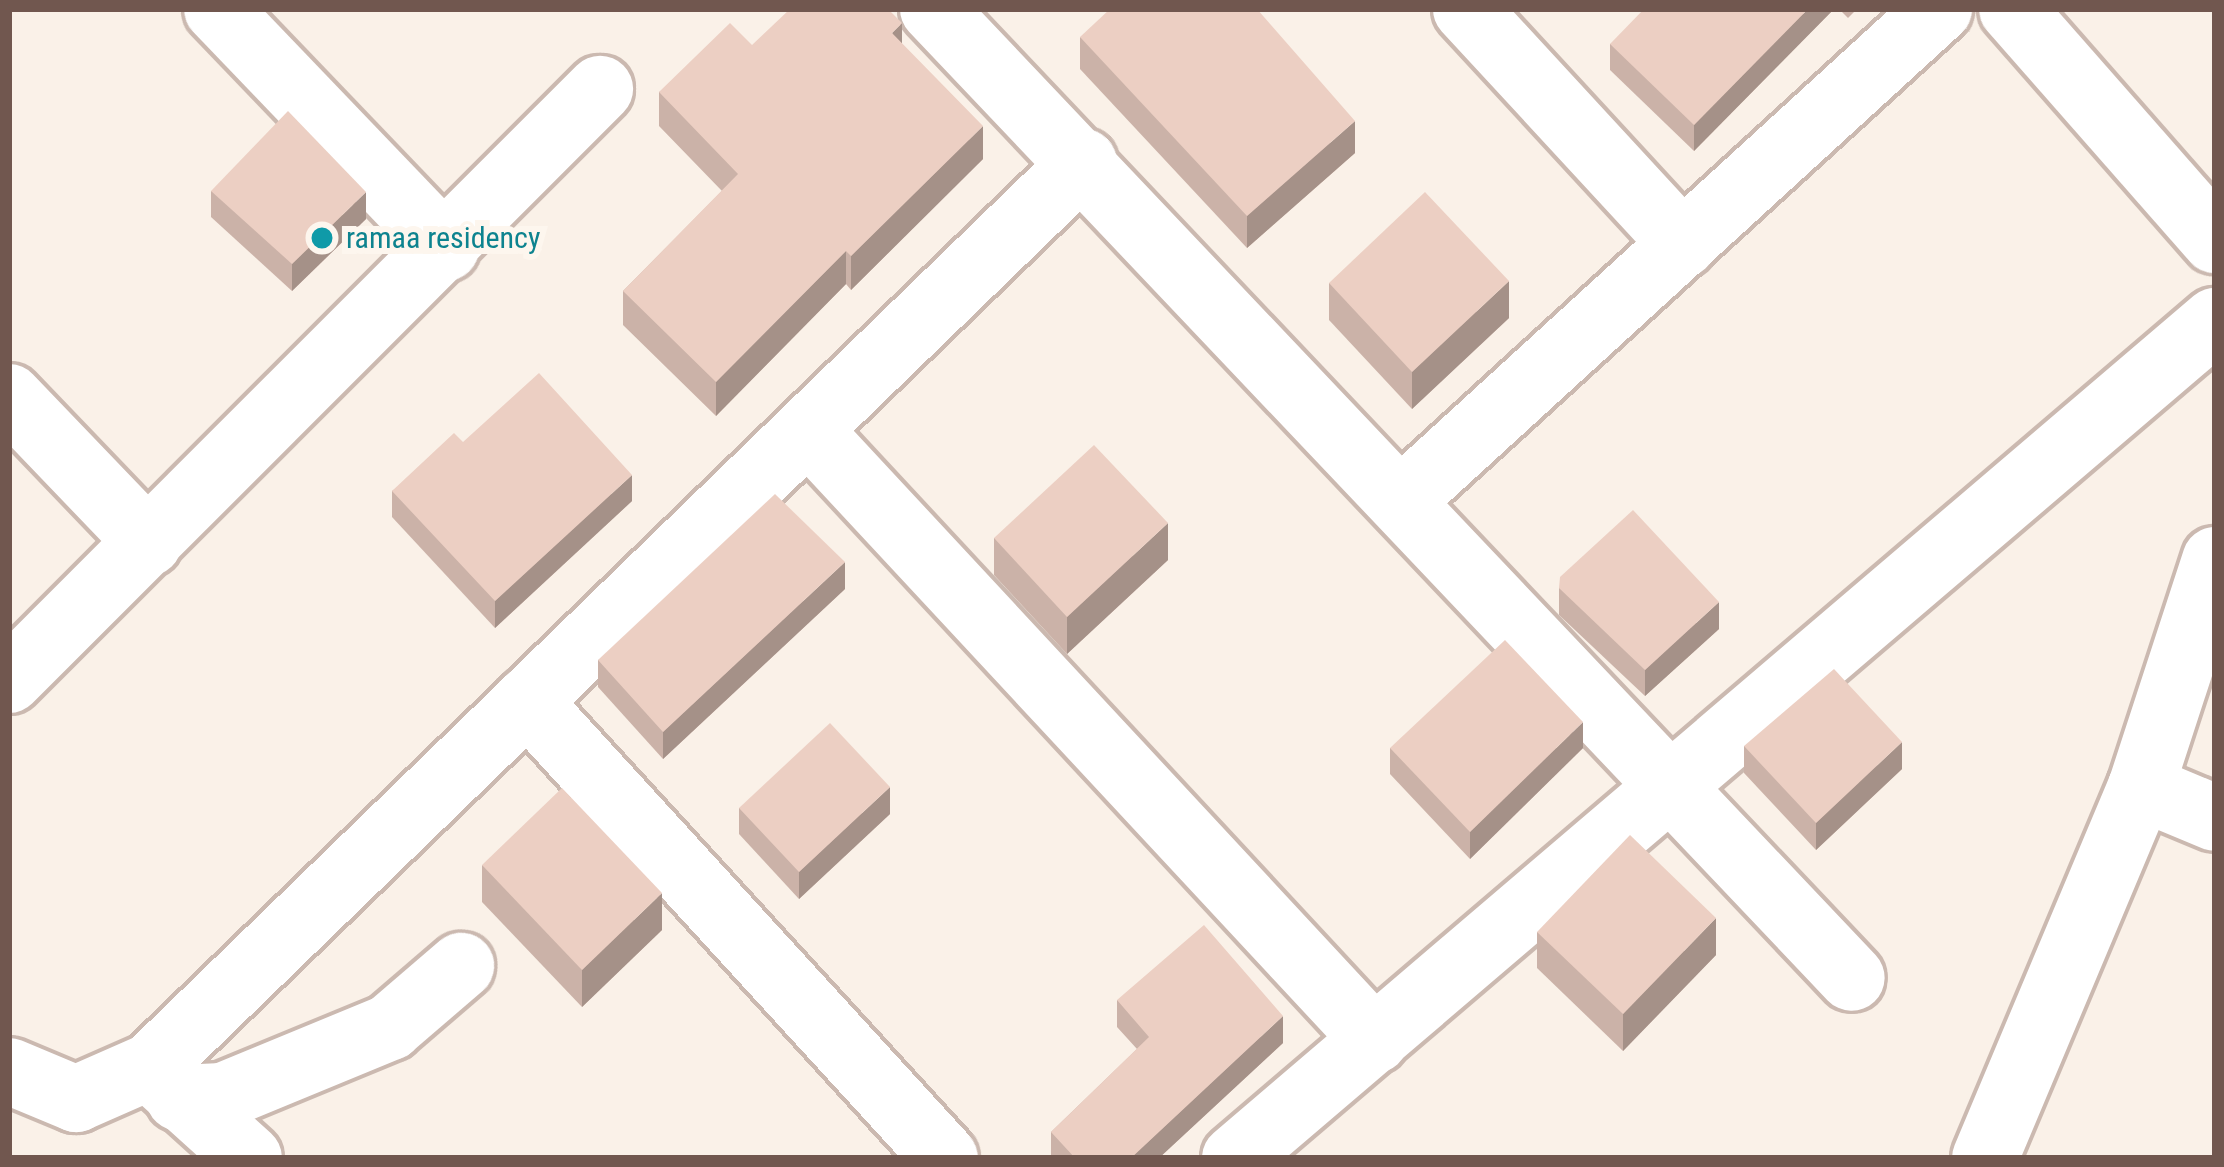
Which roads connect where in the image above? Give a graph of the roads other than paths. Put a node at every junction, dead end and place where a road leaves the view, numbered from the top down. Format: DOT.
graph roads {
  1 [pos="218,9"];
  2 [pos="933,9"];
  3 [pos="1466,9"];
  4 [pos="1939,9"];
  5 [pos="2012,9"];
  6 [pos="600,88"];
  7 [pos="1084,162"];
  8 [pos="2215,240"];
  9 [pos="1683,244"];
  10 [pos="446,248"];
  11 [pos="2213,326"];
  12 [pos="9,397"];
  13 [pos="808,430"];
  14 [pos="1402,500"];
  15 [pos="149,543"];
  16 [pos="2215,560"];
  17 [pos="9,680"];
  18 [pos="527,701"];
  19 [pos="2141,787"];
  20 [pos="1667,789"];
  21 [pos="2215,818"];
  22 [pos="460,966"];
  23 [pos="1852,978"];
  24 [pos="1375,1040"];
  25 [pos="9,1071"];
  26 [pos="165,1082"];
  27 [pos="249,1158"];
  28 [pos="946,1158"];
  29 [pos="1235,1158"];
  30 [pos="1984,1158"];
  1 -- 10 [label="street"];
  2 -- 7 [label="street"];
  3 -- 9 [label="street"];
  4 -- 9 [label="street"];
  5 -- 8 [label="street"];
  6 -- 10 [label="street"];
  7 -- 13 [label="street"];
  7 -- 14 [label="street"];
  9 -- 14 [label="street"];
  10 -- 15 [label="street"];
  11 -- 20 [label="street"];
  12 -- 15 [label="street"];
  13 -- 18 [label="street"];
  13 -- 24 [label="street"];
  14 -- 20 [label="street"];
  15 -- 17 [label="street"];
  16 -- 19 [label="street"];
  18 -- 26 [label="street"];
  18 -- 28 [label="street"];
  19 -- 21 [label="street"];
  19 -- 30 [label="street"];
  20 -- 23 [label="street"];
  20 -- 24 [label="street"];
  22 -- 26 [label="street"];
  24 -- 29 [label="street"];
  25 -- 26 [label="street"];
  26 -- 27 [label="street"];
}
